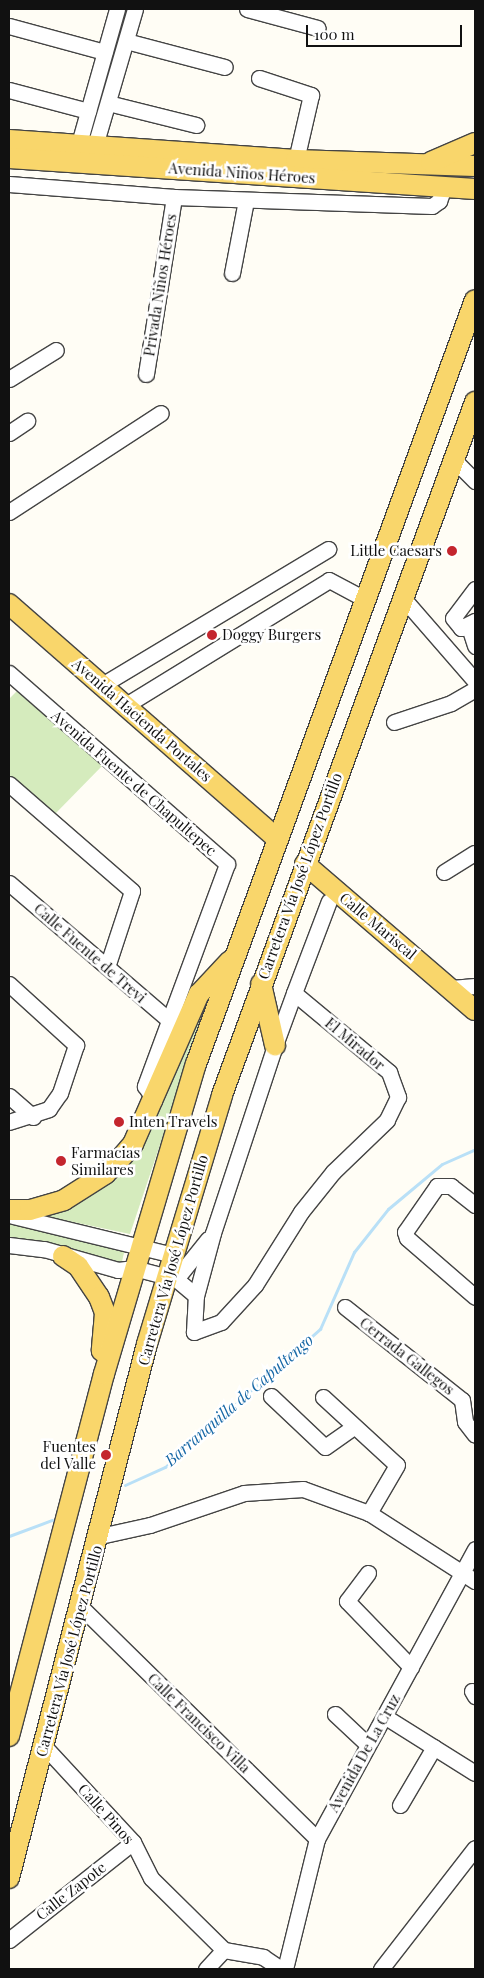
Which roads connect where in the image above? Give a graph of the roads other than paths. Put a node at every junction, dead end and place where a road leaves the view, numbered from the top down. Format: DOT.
graph roads {
  1 [pos="116,9"];
  2 [pos="135,9"];
  3 [pos="247,9"];
  4 [pos="9,26"];
  5 [pos="318,28"];
  6 [pos="126,41"];
  7 [pos="105,52"];
  8 [pos="225,67"];
  9 [pos="258,78"];
  10 [pos="9,90"];
  11 [pos="108,103"];
  12 [pos="88,111"];
  13 [pos="196,125"];
  14 [pos="9,140"];
  15 [pos="475,143"];
  16 [pos="84,154"];
  17 [pos="9,158"];
  18 [pos="296,160"];
  19 [pos="419,166"];
  20 [pos="475,166"];
  21 [pos="9,184"];
  22 [pos="444,187"];
  23 [pos="475,189"];
  24 [pos="174,197"];
  25 [pos="246,200"];
  26 [pos="232,274"];
  27 [pos="475,300"];
  28 [pos="56,350"];
  29 [pos="146,374"];
  30 [pos="9,379"];
  31 [pos="475,402"];
  32 [pos="161,413"];
  33 [pos="27,421"];
  34 [pos="9,433"];
  35 [pos="454,460"];
  36 [pos="475,481"];
  37 [pos="9,512"];
  38 [pos="328,549"];
  39 [pos="475,589"];
  40 [pos="402,597"];
  41 [pos="363,598"];
  42 [pos="9,604"];
  43 [pos="472,624"];
  44 [pos="475,646"];
  45 [pos="9,673"];
  46 [pos="475,682"];
  47 [pos="102,684"];
  48 [pos="475,689"];
  49 [pos="126,705"];
  50 [pos="394,722"];
  51 [pos="9,784"];
  52 [pos="275,837"];
  53 [pos="475,854"];
  54 [pos="305,864"];
  55 [pos="444,872"];
  56 [pos="9,884"];
  57 [pos="329,901"];
  58 [pos="231,960"];
  59 [pos="107,966"];
  60 [pos="9,984"];
  61 [pos="261,984"];
  62 [pos="475,986"];
  63 [pos="452,988"];
  64 [pos="294,993"];
  65 [pos="475,1010"];
  66 [pos="171,1022"];
  67 [pos="275,1045"];
  68 [pos="9,1096"];
  69 [pos="154,1100"];
  70 [pos="33,1117"];
  71 [pos="9,1122"];
  72 [pos="475,1205"];
  73 [pos="9,1210"];
  74 [pos="9,1215"];
  75 [pos="213,1234"];
  76 [pos="140,1244"];
  77 [pos="9,1245"];
  78 [pos="173,1255"];
  79 [pos="63,1256"];
  80 [pos="134,1268"];
  81 [pos="171,1278"];
  82 [pos="196,1296"];
  83 [pos="475,1297"];
  84 [pos="345,1307"];
  85 [pos="104,1374"];
  86 [pos="271,1396"];
  87 [pos="323,1398"];
  88 [pos="354,1427"];
  89 [pos="475,1435"];
  90 [pos="369,1513"];
  91 [pos="100,1536"];
  92 [pos="475,1549"];
  93 [pos="368,1573"];
  94 [pos="469,1576"];
  95 [pos="81,1607"];
  96 [pos="411,1667"];
  97 [pos="335,1714"];
  98 [pos="384,1716"];
  99 [pos="9,1736"];
  100 [pos="367,1744"];
  101 [pos="44,1746"];
  102 [pos="434,1747"];
  103 [pos="475,1773"];
  104 [pos="400,1805"];
  105 [pos="317,1839"];
  106 [pos="133,1842"];
  107 [pos="475,1848"];
  108 [pos="9,1878"];
  109 [pos="9,1940"];
  110 [pos="224,1950"];
  111 [pos="206,1969"];
  112 [pos="283,1969"];
  113 [pos="381,1969"];
  1 -- 7 [label="street"];
  2 -- 6 [label="street"];
  3 -- 5 [label="street"];
  4 -- 7 [label="street"];
  6 -- 8 [label="street"];
  6 -- 11 [label="street"];
  7 -- 12 [label="street"];
  9 -- 18 [label="street"];
  10 -- 12 [label="street"];
  11 -- 13 [label="street"];
  11 -- 16 [label="street"];
  12 -- 16 [label="street"];
  14 -- 16 [label="main road, Avenida Niños Héroes"];
  15 -- 19 [label="main road"];
  16 -- 17 [label="main road, Avenida Niños Héroes"];
  16 -- 18 [label="main road, Avenida Niños Héroes"];
  16 -- 22 [label="main road, Avenida Niños Héroes"];
  18 -- 19 [label="main road, Avenida Niños Héroes"];
  19 -- 20 [label="main road, Avenida Niños Héroes"];
  21 -- 24 [label="street"];
  22 -- 23 [label="main road, Avenida Niños Héroes"];
  22 -- 25 [label="street"];
  24 -- 25 [label="street"];
  24 -- 29 [label="street, Privada Niños Héroes"];
  25 -- 26 [label="street"];
  27 -- 41 [label="main road"];
  28 -- 30 [label="street"];
  31 -- 35 [label="main road, Carretera Vía José López Portillo"];
  32 -- 37 [label="street"];
  33 -- 34 [label="street"];
  35 -- 36 [label="street"];
  35 -- 40 [label="main road, Carretera Vía José López Portillo"];
  38 -- 47 [label="street"];
  39 -- 43 [label="street"];
  40 -- 46 [label="street"];
  40 -- 54 [label="main road, Carretera Vía José López Portillo"];
  41 -- 49 [label="street"];
  41 -- 52 [label="main road"];
  42 -- 47 [label="main road, Avenida Hacienda Portales"];
  43 -- 44 [label="street"];
  45 -- 66 [label="street, Avenida Fuente de Chapultepec"];
  47 -- 49 [label="main road, Avenida Hacienda Portales"];
  48 -- 50 [label="street"];
  49 -- 52 [label="main road, Avenida Hacienda Portales"];
  51 -- 59 [label="street"];
  52 -- 58 [label="main road"];
  53 -- 55 [label="street"];
  54 -- 61 [label="main road, Carretera Vía José López Portillo"];
  54 -- 63 [label="main road, Calle Mariscal"];
  56 -- 59 [label="street, Calle Fuente de Trevi"];
  57 -- 64 [label="street"];
  58 -- 69 [label="main road"];
  58 -- 76 [label="main road"];
  59 -- 66 [label="street, Calle Fuente de Trevi"];
  60 -- 70 [label="street"];
  61 -- 67 [label="main road"];
  61 -- 78 [label="main road, Carretera Vía José López Portillo"];
  62 -- 63 [label="street"];
  63 -- 65 [label="main road, Calle Mariscal"];
  64 -- 67 [label="street, El Mirador"];
  64 -- 82 [label="street, El Mirador"];
  66 -- 69 [label="street, Avenida Fuente de Chapultepec"];
  67 -- 75 [label="street, El Mirador"];
  68 -- 70 [label="street"];
  69 -- 73 [label="main road"];
  70 -- 71 [label="street"];
  72 -- 83 [label="street"];
  74 -- 76 [label="street"];
  75 -- 81 [label="street"];
  75 -- 82 [label="street, El Mirador"];
  76 -- 78 [label="street"];
  76 -- 80 [label="main road"];
  77 -- 79 [label="street"];
  78 -- 81 [label="main road, Carretera Vía José López Portillo"];
  79 -- 80 [label="street"];
  79 -- 85 [label="main road"];
  80 -- 81 [label="street"];
  80 -- 85 [label="main road"];
  81 -- 82 [label="street"];
  81 -- 91 [label="main road, Carretera Vía José López Portillo"];
  84 -- 89 [label="street, Cerrada Gallegos"];
  85 -- 99 [label="main road"];
  86 -- 88 [label="street"];
  87 -- 88 [label="street"];
  88 -- 90 [label="street"];
  90 -- 91 [label="street"];
  90 -- 94 [label="street"];
  91 -- 95 [label="main road, Carretera Vía José López Portillo"];
  92 -- 94 [label="street, Avenida De La Cruz"];
  93 -- 96 [label="street"];
  94 -- 96 [label="street, Avenida De La Cruz"];
  95 -- 101 [label="main road, Carretera Vía José López Portillo"];
  95 -- 105 [label="street, Calle Francisco Villa"];
  96 -- 98 [label="street, Avenida De La Cruz"];
  97 -- 100 [label="street"];
  98 -- 100 [label="street, Avenida De La Cruz"];
  98 -- 102 [label="street"];
  100 -- 105 [label="street, Avenida De La Cruz"];
  101 -- 106 [label="street, Calle Pinos"];
  101 -- 108 [label="main road, Carretera Vía José López Portillo"];
  102 -- 103 [label="street"];
  102 -- 104 [label="street"];
  105 -- 112 [label="street, Avenida De La Cruz"];
  106 -- 109 [label="street, Calle Zapote"];
  106 -- 110 [label="street, Calle Pinos"];
  107 -- 113 [label="street"];
  110 -- 111 [label="street"];
  110 -- 112 [label="street"];
}
